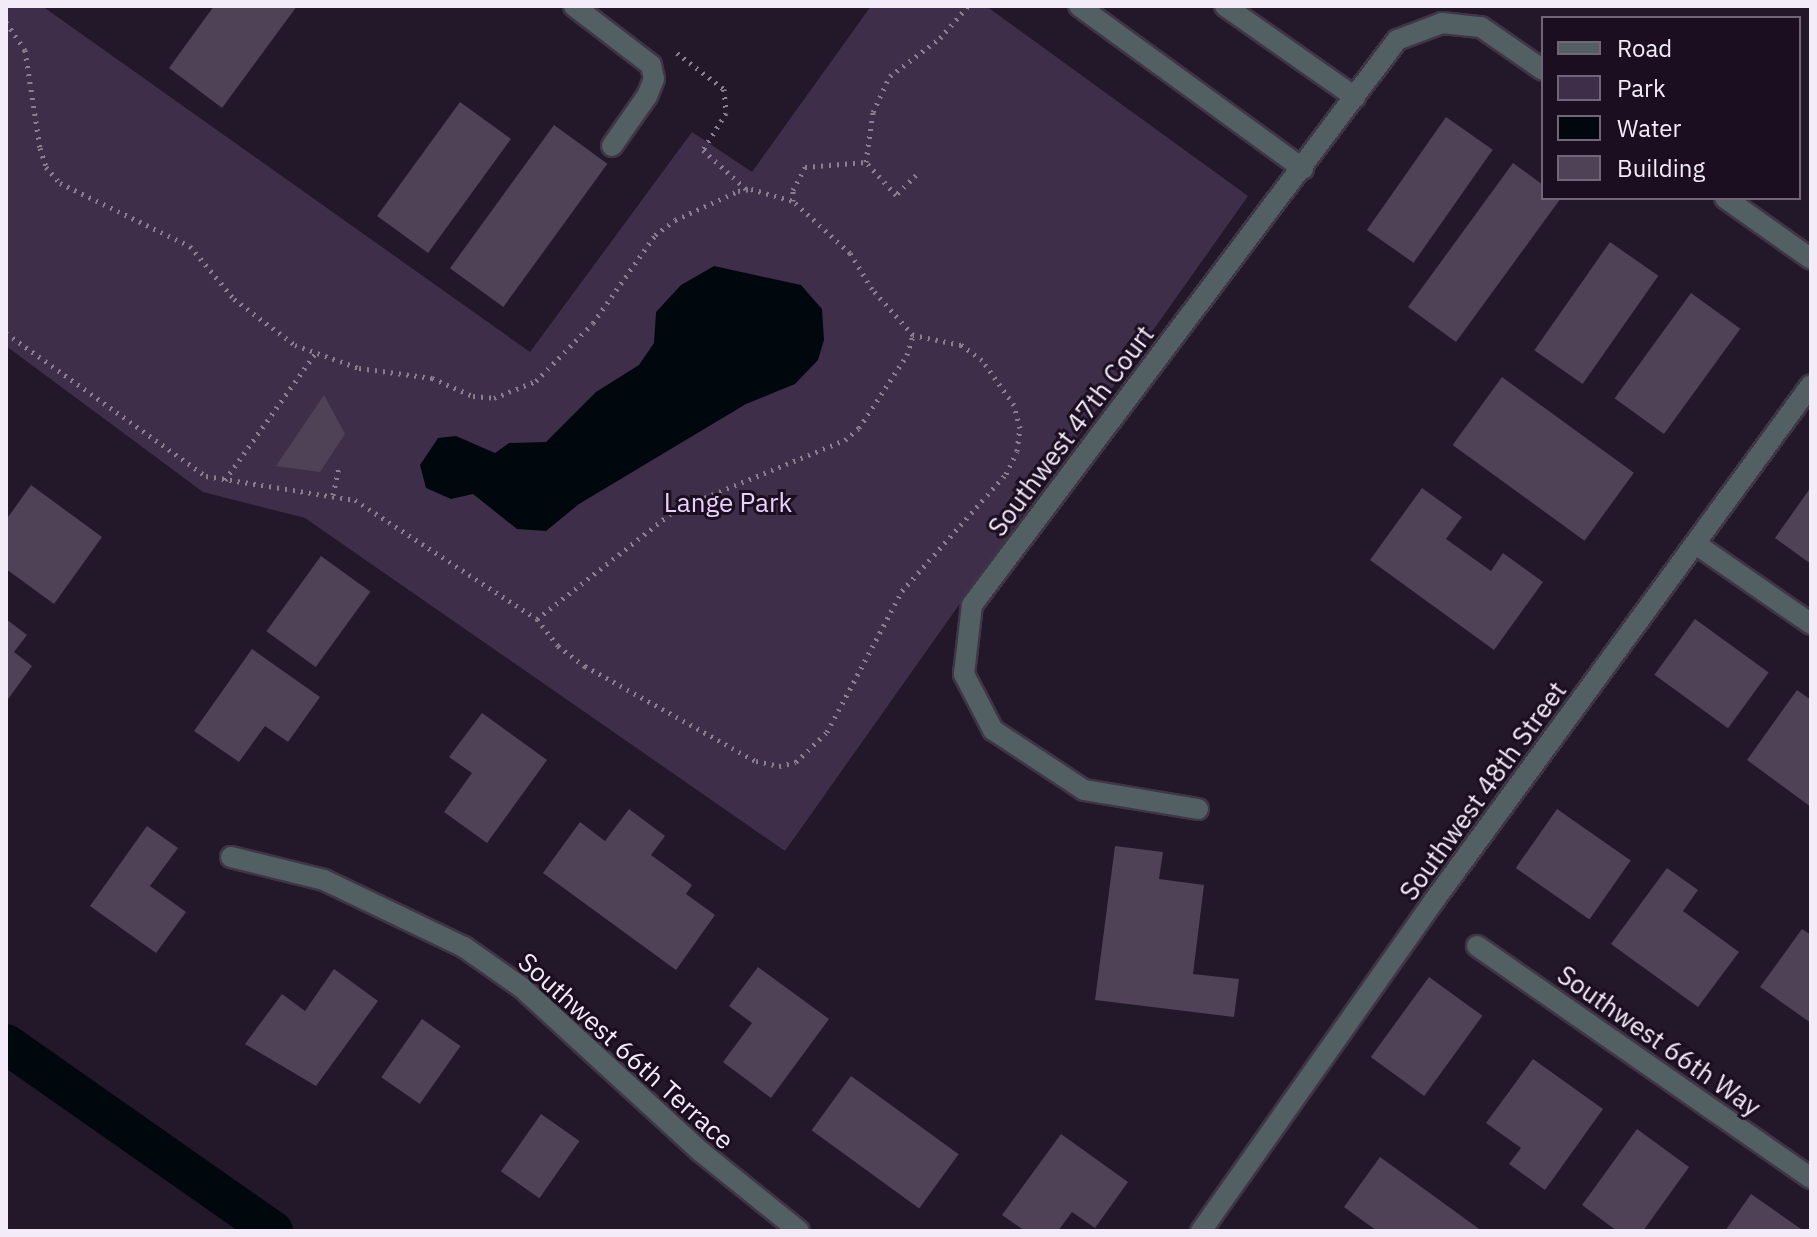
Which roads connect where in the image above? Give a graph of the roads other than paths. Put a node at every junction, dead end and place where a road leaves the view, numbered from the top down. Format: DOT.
graph roads {
  1 [pos="574,6"];
  2 [pos="1079,6"];
  3 [pos="1225,6"];
  4 [pos="1541,69"];
  5 [pos="1355,97"];
  6 [pos="612,146"];
  7 [pos="1303,169"];
  8 [pos="1728,200"];
  9 [pos="1811,259"];
  10 [pos="1811,385"];
  11 [pos="1697,545"];
  12 [pos="1811,624"];
  13 [pos="1198,809"];
  14 [pos="231,857"];
  15 [pos="1477,946"];
  16 [pos="1811,1178"];
  17 [pos="799,1231"];
  18 [pos="1201,1231"];
  1 -- 6 [label="street"];
  2 -- 7 [label="street"];
  3 -- 5 [label="street"];
  4 -- 5 [label="street, Southwest 47th Court"];
  5 -- 7 [label="street, Southwest 47th Court"];
  7 -- 13 [label="street, Southwest 47th Court"];
  8 -- 9 [label="street"];
  10 -- 11 [label="street, Southwest 48th Street"];
  11 -- 12 [label="street"];
  11 -- 18 [label="street, Southwest 48th Street"];
  14 -- 17 [label="street, Southwest 66th Terrace"];
  15 -- 16 [label="street, Southwest 66th Way"];
}
